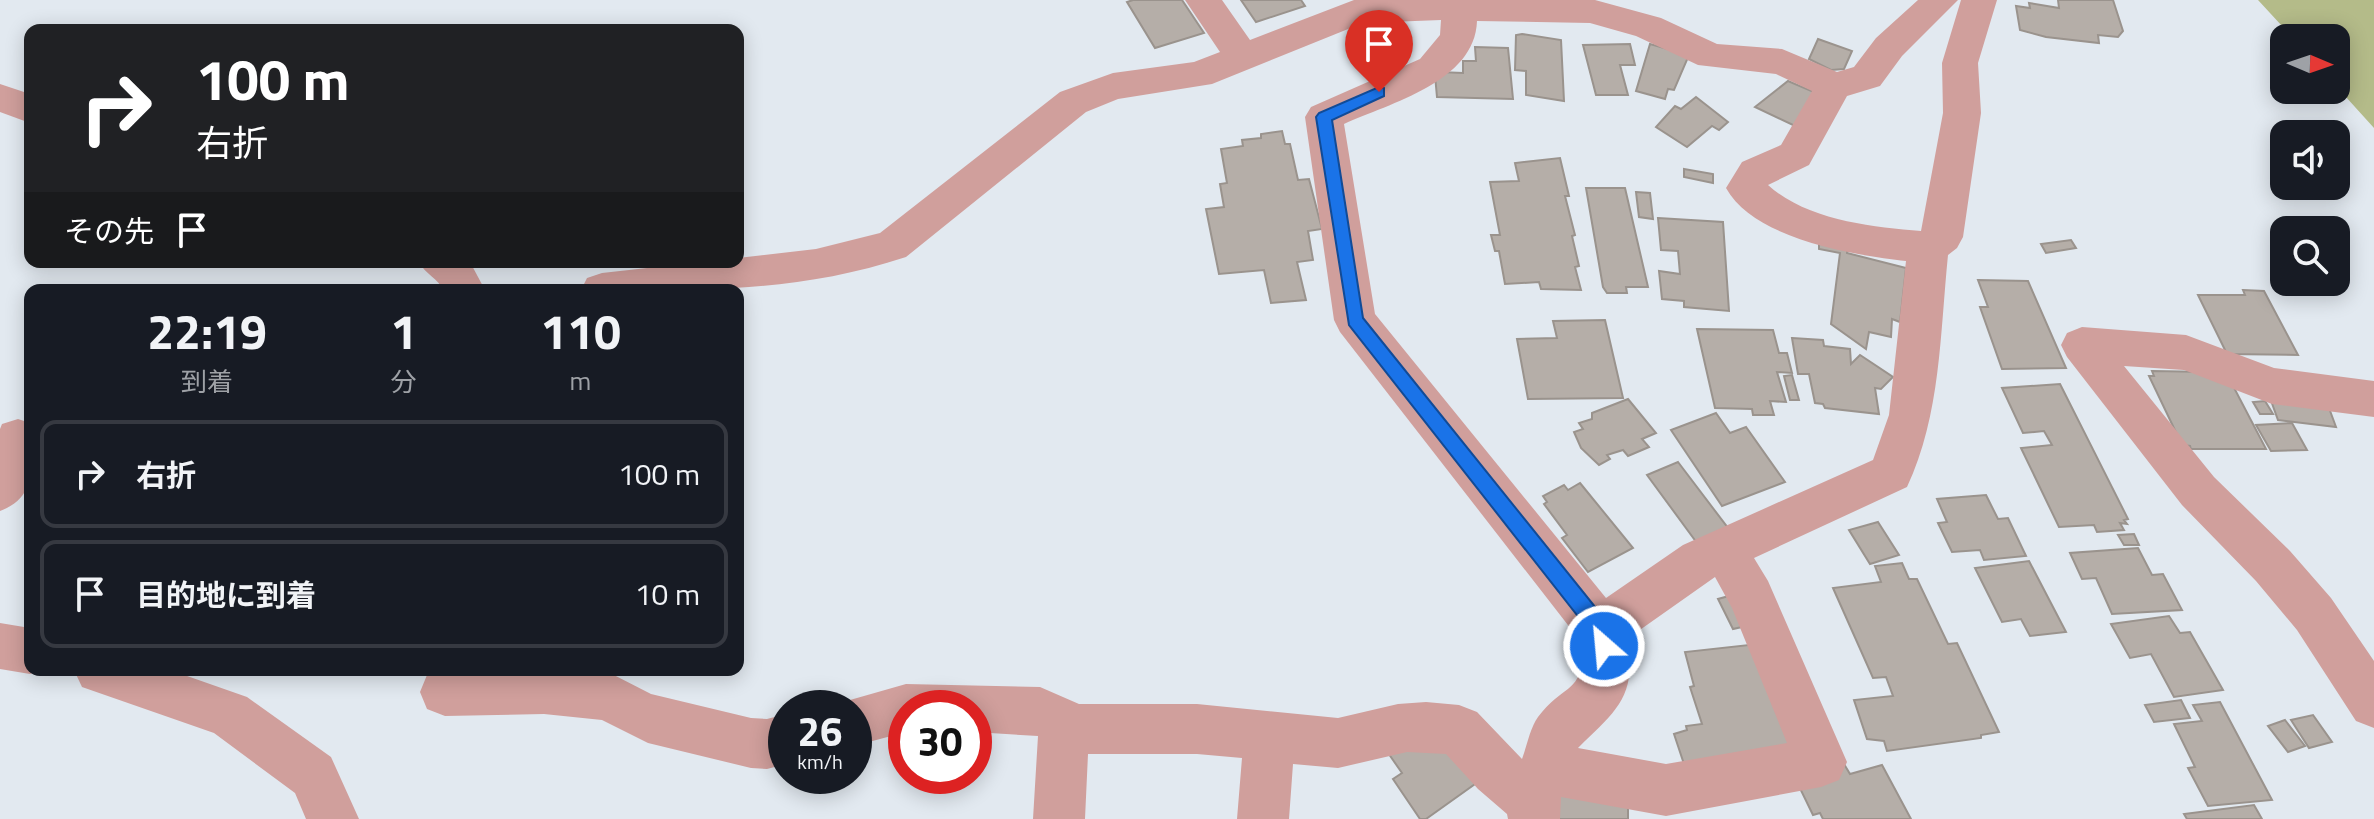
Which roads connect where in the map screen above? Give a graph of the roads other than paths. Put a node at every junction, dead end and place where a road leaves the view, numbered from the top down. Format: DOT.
graph roads {
  1 [pos="1203,0"];
  2 [pos="1940,0"];
  3 [pos="1979,0"];
  4 [pos="1474,6"];
  5 [pos="1587,6"];
  6 [pos="1243,58"];
  7 [pos="1834,86"];
  8 [pos="0,98"];
  9 [pos="24,107"];
  10 [pos="1928,247"];
  11 [pos="448,268"];
  12 [pos="462,284"];
  13 [pos="653,284"];
  14 [pos="2374,399"];
  15 [pos="16,439"];
  16 [pos="0,491"];
  17 [pos="1725,550"];
  18 [pos="1601,629"];
  19 [pos="0,646"];
  20 [pos="24,650"];
  21 [pos="117,676"];
  22 [pos="445,692"];
  23 [pos="2374,704"];
  24 [pos="992,709"];
  25 [pos="1064,725"];
  26 [pos="1270,736"];
  27 [pos="768,744"];
  28 [pos="1537,796"];
  29 [pos="1263,818"];
  30 [pos="333,819"];
  31 [pos="1059,819"];
  1 -- 6 [label="street"];
  2 -- 7 [label="street"];
  3 -- 10 [label="street"];
  4 -- 5 [label="street"];
  4 -- 6 [label="street"];
  4 -- 18 [label="street"];
  5 -- 7 [label="street"];
  6 -- 13 [label="street"];
  7 -- 10 [label="street"];
  8 -- 9 [label="street"];
  10 -- 17 [label="street"];
  11 -- 12 [label="street"];
  14 -- 23 [label="street"];
  15 -- 16 [label="street"];
  17 -- 18 [label="street"];
  17 -- 28 [label="street"];
  18 -- 28 [label="street"];
  19 -- 20 [label="street"];
  21 -- 30 [label="street"];
  22 -- 27 [label="street"];
  24 -- 25 [label="street"];
  25 -- 26 [label="street"];
  25 -- 31 [label="street"];
  26 -- 28 [label="street"];
  26 -- 29 [label="street"];
}
